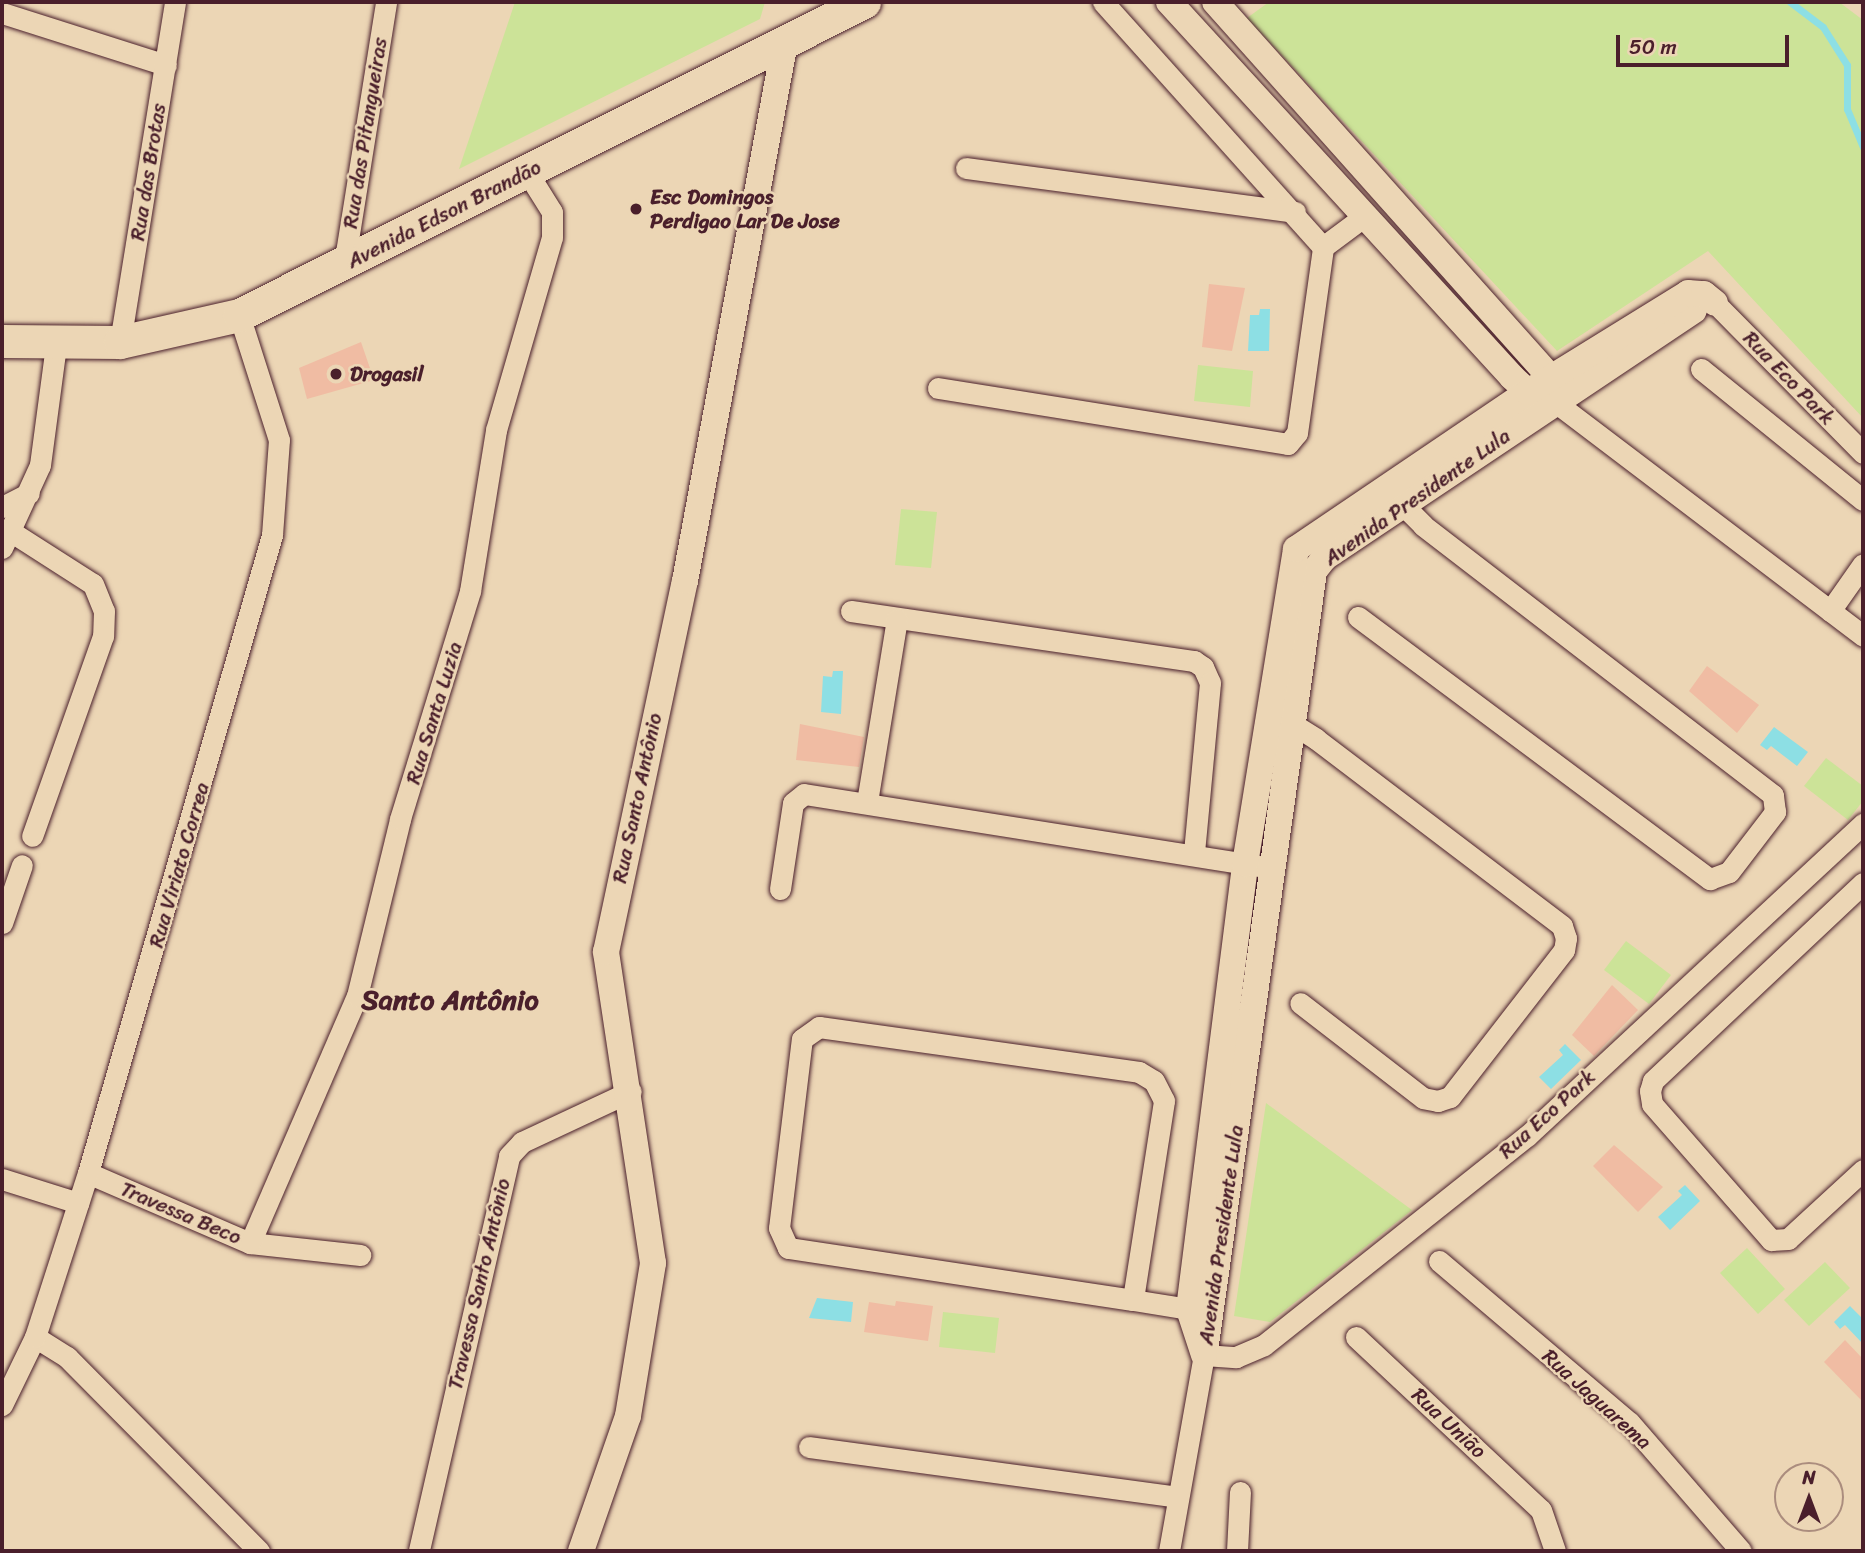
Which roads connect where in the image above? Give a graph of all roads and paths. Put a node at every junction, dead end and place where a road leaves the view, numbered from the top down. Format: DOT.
graph roads {
  1 [pos="175,2"];
  2 [pos="386,2"];
  3 [pos="864,2"];
  4 [pos="1103,2"];
  5 [pos="1169,2"];
  6 [pos="1214,2"];
  7 [pos="2,13"];
  8 [pos="785,41"];
  9 [pos="166,65"];
  10 [pos="1272,66"];
  11 [pos="1248,88"];
  12 [pos="966,168"];
  13 [pos="527,172"];
  14 [pos="1295,212"];
  15 [pos="1366,215"];
  16 [pos="1323,247"];
  17 [pos="344,265"];
  18 [pos="1716,303"];
  19 [pos="239,316"];
  20 [pos="2,341"];
  21 [pos="120,342"];
  22 [pos="57,345"];
  23 [pos="1701,369"];
  24 [pos="938,388"];
  25 [pos="1553,390"];
  26 [pos="1528,392"];
  27 [pos="1863,453"];
  28 [pos="1386,486"];
  29 [pos="29,493"];
  30 [pos="1863,500"];
  31 [pos="1403,506"];
  32 [pos="2,507"];
  33 [pos="6,539"];
  34 [pos="1863,564"];
  35 [pos="851,611"];
  36 [pos="1830,611"];
  37 [pos="1358,617"];
  38 [pos="897,619"];
  39 [pos="1863,636"];
  40 [pos="1266,721"];
  41 [pos="1294,725"];
  42 [pos="867,802"];
  43 [pos="1863,824"];
  44 [pos="32,836"];
  45 [pos="1194,852"];
  46 [pos="1245,864"];
  47 [pos="22,865"];
  48 [pos="1274,870"];
  49 [pos="1863,883"];
  50 [pos="780,889"];
  51 [pos="2,923"];
  52 [pos="1300,1003"];
  53 [pos="631,1091"];
  54 [pos="1863,1170"];
  55 [pos="89,1173"];
  56 [pos="2,1178"];
  57 [pos="78,1203"];
  58 [pos="250,1243"];
  59 [pos="360,1255"];
  60 [pos="1439,1261"];
  61 [pos="1133,1300"];
  62 [pos="1200,1311"];
  63 [pos="34,1337"];
  64 [pos="1356,1337"];
  65 [pos="1204,1355"];
  66 [pos="2,1405"];
  67 [pos="810,1447"];
  68 [pos="1240,1492"];
  69 [pos="1177,1497"];
  70 [pos="419,1550"];
  71 [pos="259,1551"];
  72 [pos="580,1551"];
  73 [pos="1169,1551"];
  74 [pos="1237,1551"];
  75 [pos="1555,1551"];
  76 [pos="1741,1551"];
  1 -- 9 [label="street, Rua das Brotas"];
  2 -- 17 [label="street, Rua das Pitangueiras"];
  3 -- 8 [label="main road, Avenida Edson Brandão"];
  4 -- 14 [label="street"];
  5 -- 11 [label="street"];
  6 -- 10 [label="street"];
  7 -- 9 [label="street"];
  8 -- 13 [label="main road, Avenida Edson Brandão"];
  8 -- 53 [label="street, Rua Santo Antônio"];
  9 -- 21 [label="street, Rua das Brotas"];
  10 -- 11 [label="street"];
  10 -- 25 [label="street"];
  11 -- 15 [label="street"];
  12 -- 14 [label="street"];
  13 -- 17 [label="main road, Avenida Edson Brandão"];
  13 -- 58 [label="street, Rua Santa Luzia"];
  14 -- 16 [label="street"];
  15 -- 16 [label="street"];
  15 -- 26 [label="street"];
  16 -- 24 [label="street"];
  17 -- 19 [label="main road, Avenida Edson Brandão"];
  18 -- 25 [label="street, Avenida Presidente Lula"];
  18 -- 27 [label="street, Rua Eco Park"];
  19 -- 21 [label="main road, Avenida Edson Brandão"];
  19 -- 55 [label="street, Rua Viriato Correa"];
  20 -- 22 [label="main road, Avenida Edson Brandão"];
  21 -- 22 [label="main road, Avenida Edson Brandão"];
  22 -- 29 [label="street"];
  23 -- 30 [label="street"];
  25 -- 26 [label="street, Avenida Presidente Lula"];
  25 -- 31 [label="street, Avenida Presidente Lula"];
  25 -- 36 [label="street"];
  26 -- 28 [label="street, Avenida Presidente Lula"];
  28 -- 31 [label="street"];
  28 -- 40 [label="street, Avenida Presidente Lula"];
  29 -- 32 [label="street"];
  29 -- 33 [label="street"];
  31 -- 37 [label="street"];
  31 -- 41 [label="street, Avenida Presidente Lula"];
  33 -- 44 [label="street"];
  34 -- 36 [label="street"];
  35 -- 38 [label="street"];
  36 -- 39 [label="street"];
  38 -- 42 [label="street"];
  38 -- 45 [label="street"];
  40 -- 41 [label="street"];
  40 -- 46 [label="street, Avenida Presidente Lula"];
  41 -- 48 [label="street, Avenida Presidente Lula"];
  41 -- 52 [label="street"];
  42 -- 45 [label="street"];
  42 -- 50 [label="street"];
  43 -- 65 [label="street, Rua Eco Park"];
  45 -- 46 [label="street"];
  46 -- 48 [label="street"];
  46 -- 62 [label="street, Avenida Presidente Lula"];
  47 -- 51 [label="street"];
  48 -- 62 [label="street, Avenida Presidente Lula"];
  49 -- 54 [label="street"];
  53 -- 70 [label="street, Travessa Santo Antônio"];
  53 -- 72 [label="street, Rua Santo Antônio"];
  55 -- 57 [label="street, Rua Viriato Correa"];
  55 -- 58 [label="street, Travessa Beco"];
  56 -- 57 [label="street"];
  57 -- 63 [label="street, Rua Viriato Correa"];
  58 -- 59 [label="street, Travessa Beco"];
  60 -- 76 [label="street, Rua Jaguarema"];
  61 -- 61 [label="street"];
  61 -- 62 [label="street"];
  62 -- 65 [label="street, Avenida Presidente Lula"];
  63 -- 66 [label="street, Rua Viriato Correa"];
  63 -- 71 [label="street"];
  64 -- 75 [label="street, Rua União"];
  65 -- 69 [label="street"];
  67 -- 69 [label="street"];
  68 -- 74 [label="street"];
  69 -- 73 [label="street"];
}
